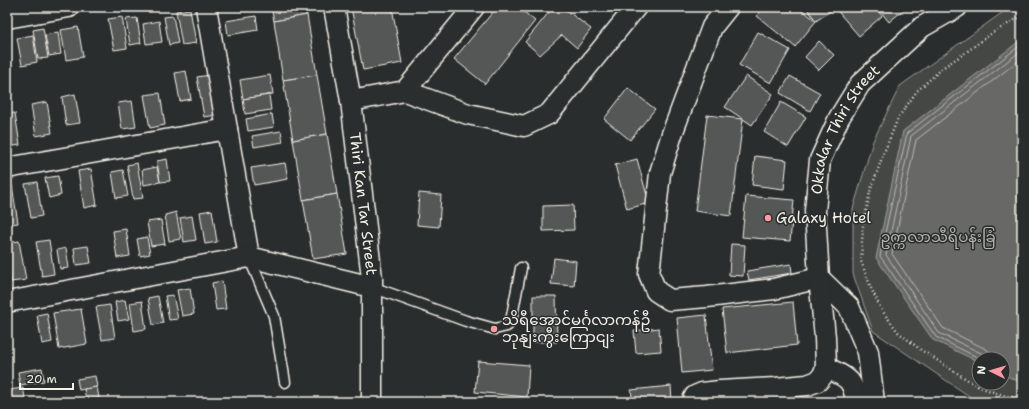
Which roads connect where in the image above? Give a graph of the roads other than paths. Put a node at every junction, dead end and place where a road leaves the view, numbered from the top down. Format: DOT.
graph roads {
  1 [pos="69,7"];
  2 [pos="206,7"];
  3 [pos="334,7"];
  4 [pos="474,7"];
  5 [pos="636,7"];
  6 [pos="728,7"];
  7 [pos="957,7"];
  8 [pos="457,16"];
  9 [pos="7,18"];
  10 [pos="405,91"];
  11 [pos="350,101"];
  12 [pos="227,129"];
  13 [pos="7,168"];
  14 [pos="249,258"];
  15 [pos="521,268"];
  16 [pos="819,278"];
  17 [pos="372,287"];
  18 [pos="7,302"];
  19 [pos="826,367"];
  20 [pos="285,382"];
  21 [pos="372,402"];
  22 [pos="692,402"];
  23 [pos="856,402"];
  24 [pos="874,402"];
  1 -- 9 [label="street"];
  2 -- 12 [label="street"];
  3 -- 11 [label="street, Thiri Kan Tar Street"];
  4 -- 8 [label="street"];
  5 -- 10 [label="street"];
  6 -- 16 [label="street"];
  7 -- 16 [label="street, Okkalar Thiri Street"];
  8 -- 10 [label="street"];
  10 -- 11 [label="street"];
  11 -- 17 [label="street, Thiri Kan Tar Street"];
  12 -- 13 [label="street"];
  12 -- 14 [label="street"];
  14 -- 17 [label="street"];
  14 -- 18 [label="street"];
  14 -- 20 [label="lane"];
  15 -- 17 [label="lane"];
  16 -- 19 [label="street, Okkalar Thiri Street"];
  16 -- 24 [label="street"];
  17 -- 21 [label="street, Thiri Kan Tar Street"];
  19 -- 22 [label="street"];
  19 -- 23 [label="street"];
}
